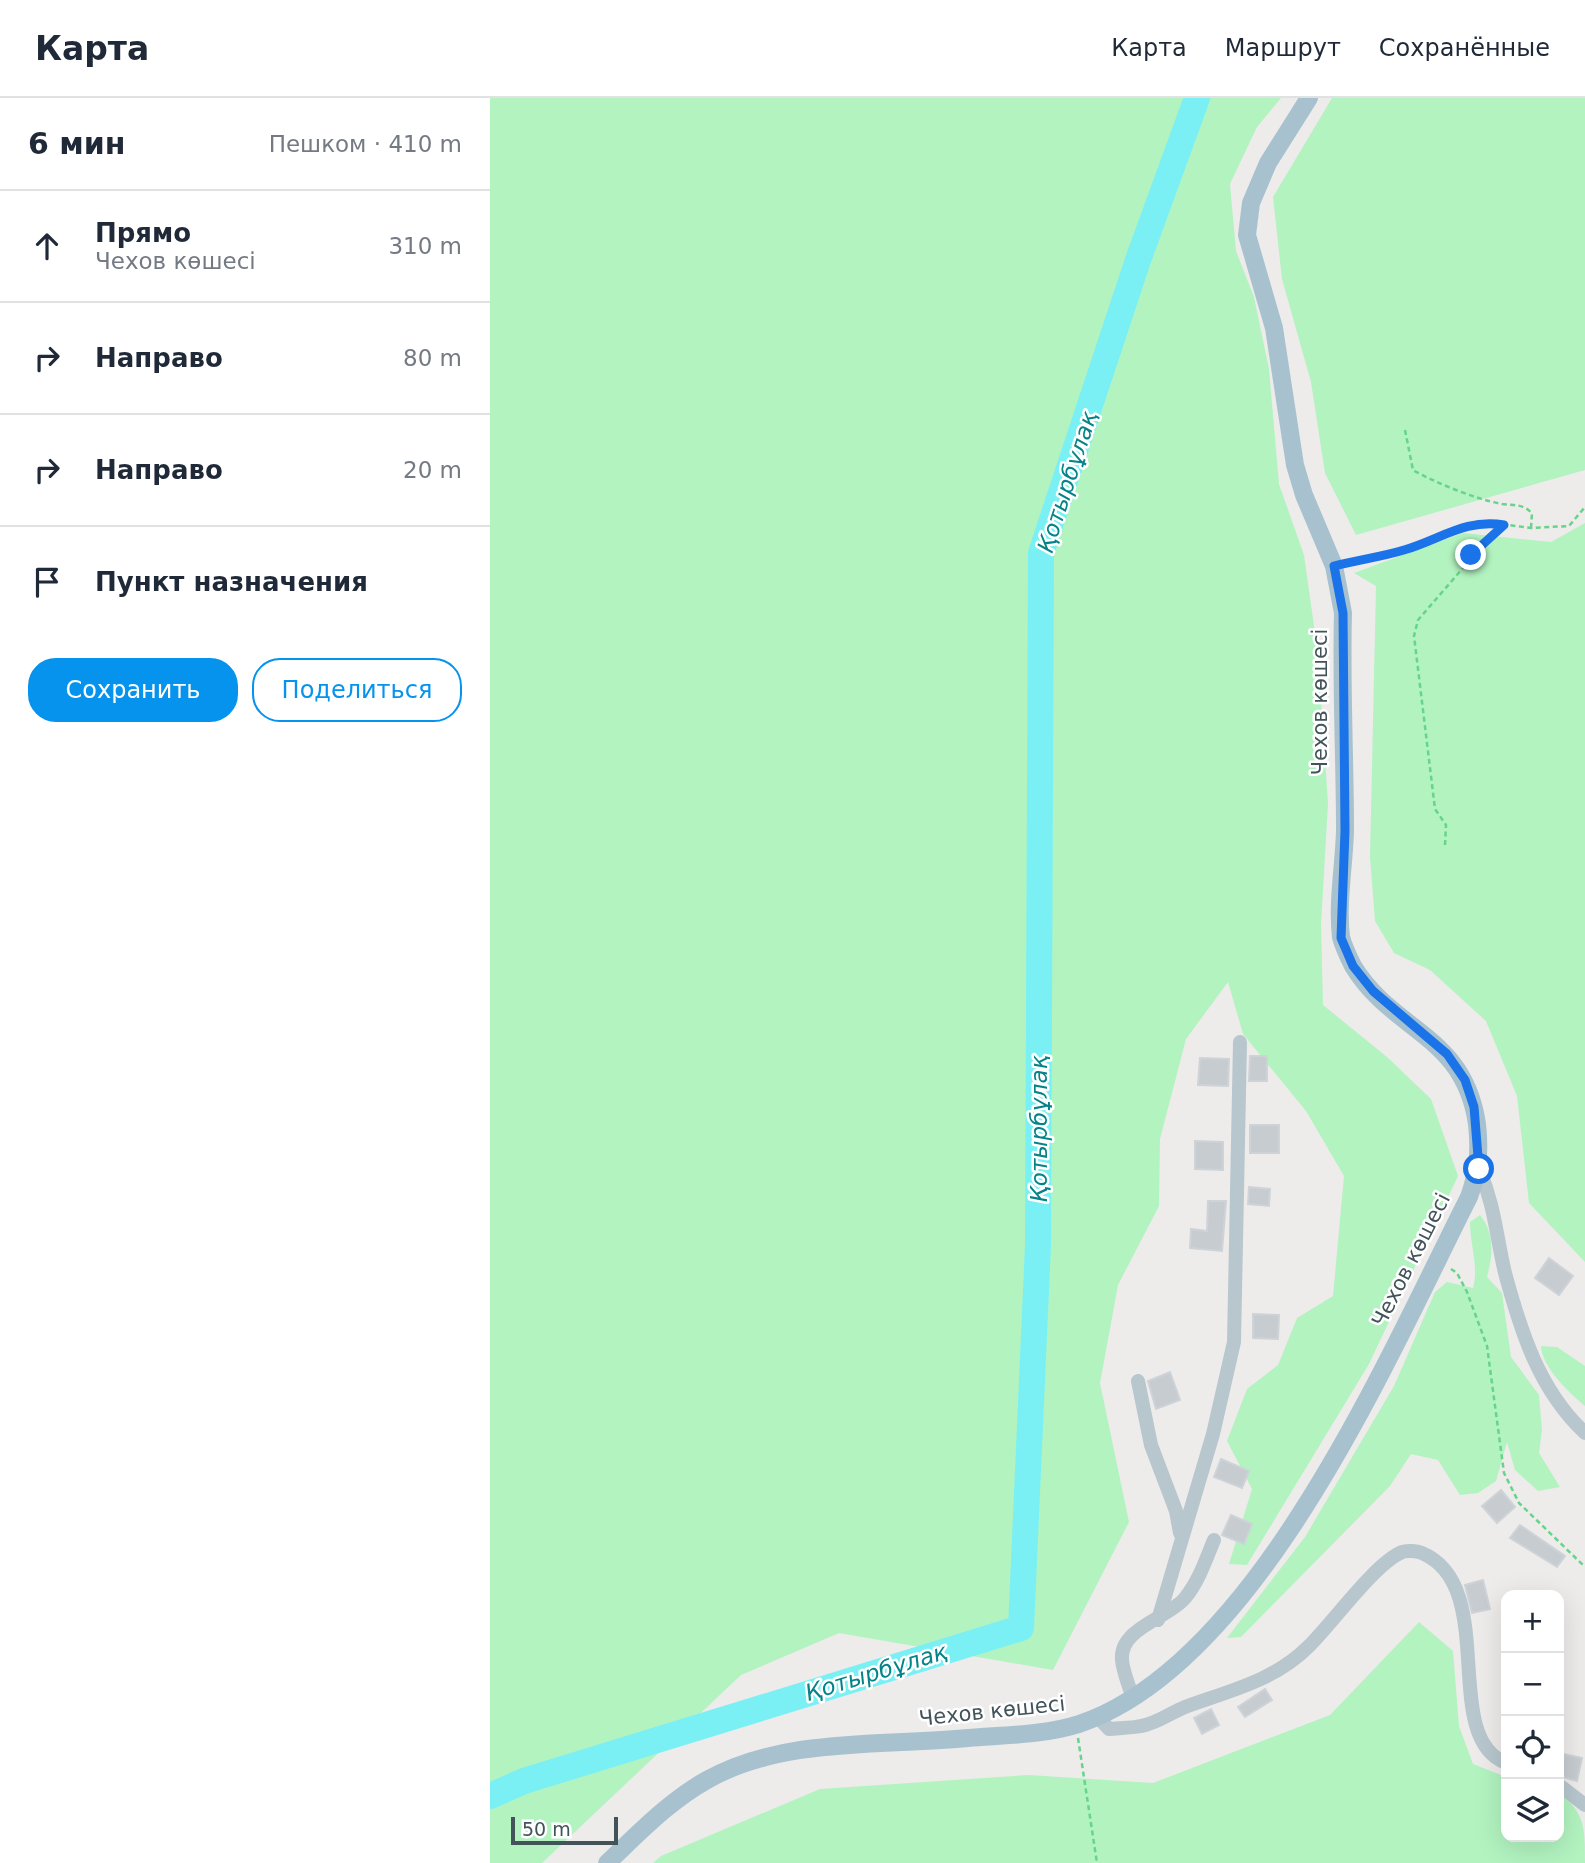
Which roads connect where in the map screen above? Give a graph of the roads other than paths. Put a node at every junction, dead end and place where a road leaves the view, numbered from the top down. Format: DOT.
graph roads {
  1 [pos="1309,98"];
  2 [pos="1240,1042"];
  3 [pos="1479,1169"];
  4 [pos="1138,1381"];
  5 [pos="1585,1433"];
  6 [pos="1181,1538"];
  7 [pos="1214,1540"];
  8 [pos="1158,1620"];
  9 [pos="1132,1696"];
  10 [pos="1097,1716"];
  11 [pos="1501,1761"];
  12 [pos="1564,1789"];
  13 [pos="1585,1805"];
  14 [pos="607,1863"];
  1 -- 3 [label="main road, Чехов көшесі"];
  2 -- 6 [label="street"];
  3 -- 5 [label="street"];
  3 -- 9 [label="main road, Чехов көшесі"];
  4 -- 6 [label="street"];
  6 -- 8 [label="street"];
  7 -- 8 [label="street"];
  8 -- 9 [label="street"];
  9 -- 10 [label="main road, Чехов көшесі"];
  10 -- 11 [label="street"];
  10 -- 14 [label="main road, Чехов көшесі"];
  12 -- 13 [label="street"];
}
